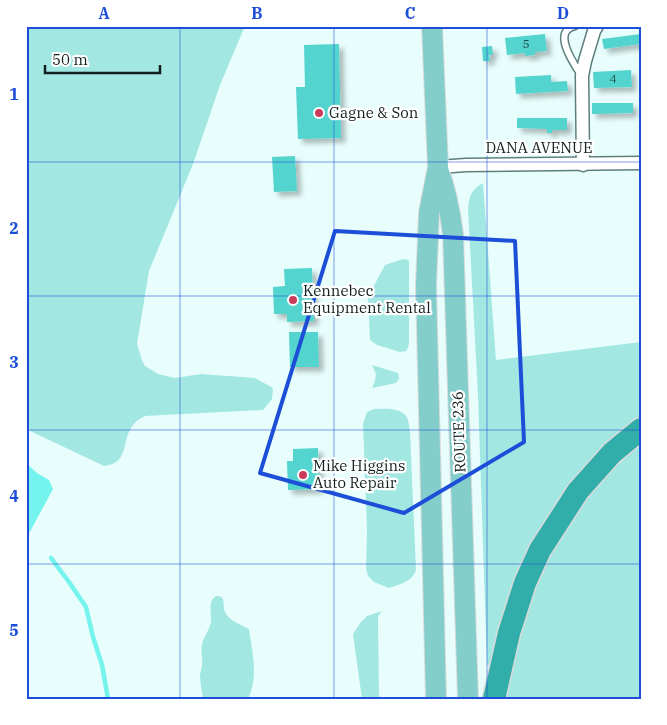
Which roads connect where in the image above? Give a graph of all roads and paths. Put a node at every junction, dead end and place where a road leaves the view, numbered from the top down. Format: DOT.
graph roads {
  1 [pos="432,26"];
  2 [pos="575,26"];
  3 [pos="597,26"];
  4 [pos="582,76"];
  5 [pos="641,163"];
  6 [pos="583,164"];
  7 [pos="438,167"];
  8 [pos="641,429"];
  9 [pos="436,699"];
  10 [pos="468,699"];
  11 [pos="494,699"];
  1 -- 7 [label="main road, ROUTE 236"];
  2 -- 4 [label="lane"];
  3 -- 4 [label="street"];
  4 -- 6 [label="street"];
  5 -- 6 [label="street, DANA AVENUE"];
  6 -- 7 [label="street, DANA AVENUE"];
  7 -- 9 [label="main road, ROUTE 236"];
  7 -- 10 [label="main road, ROUTE 236"];
  8 -- 11 [label="highway"];
}
